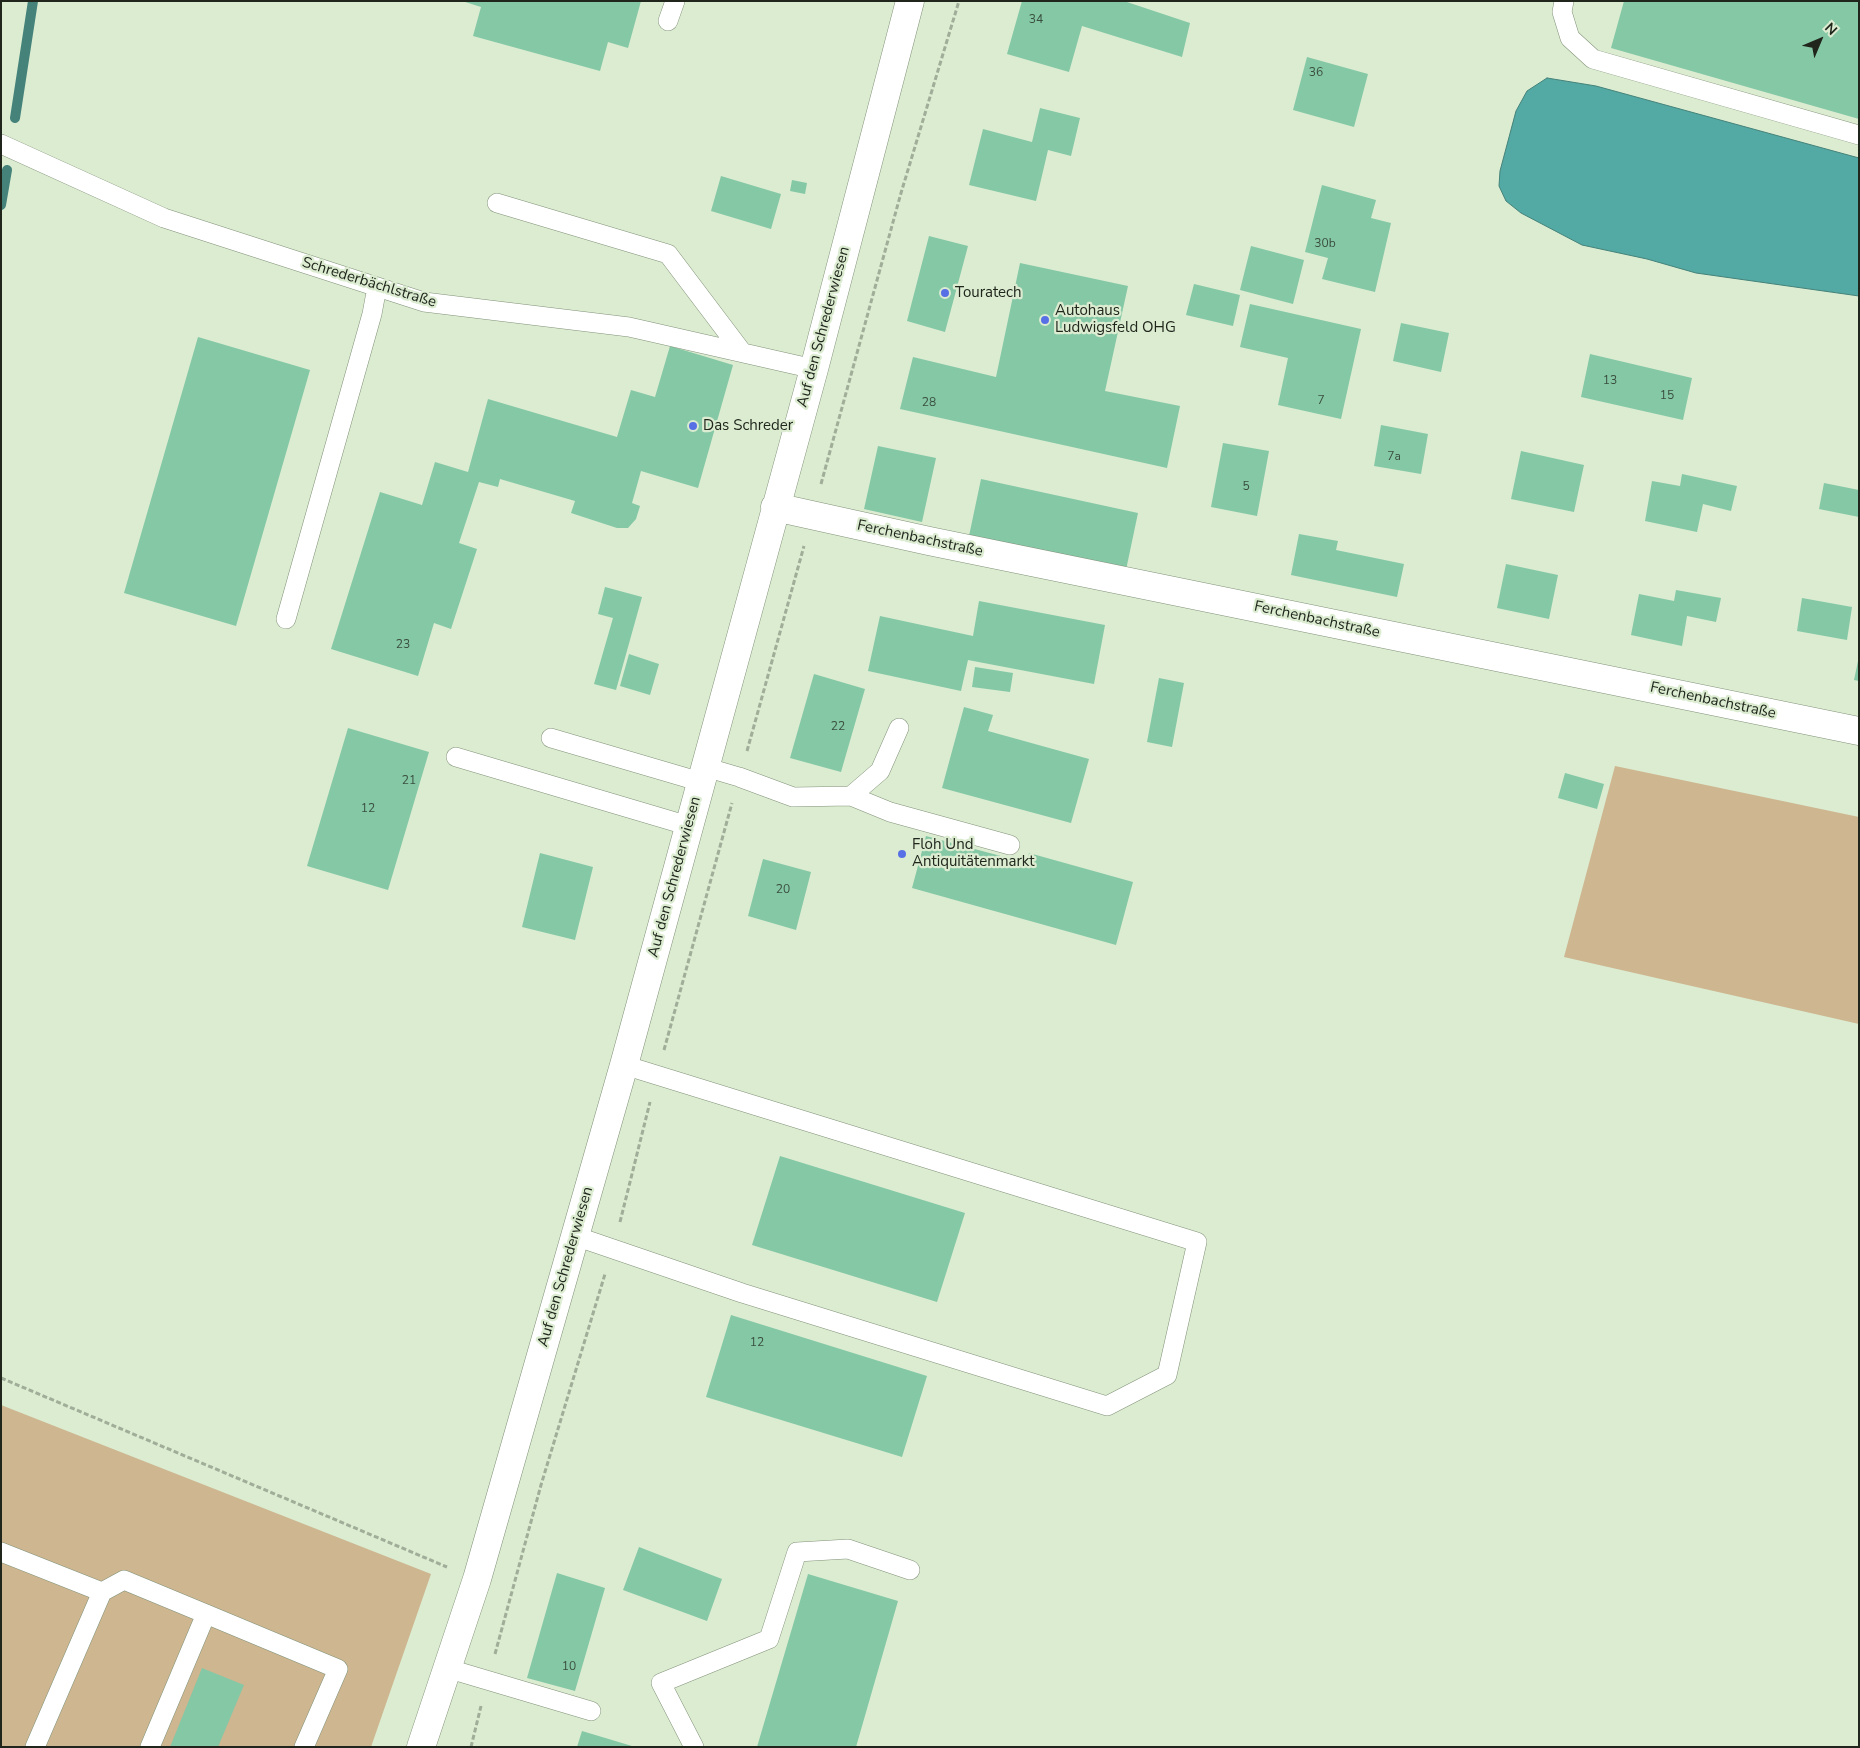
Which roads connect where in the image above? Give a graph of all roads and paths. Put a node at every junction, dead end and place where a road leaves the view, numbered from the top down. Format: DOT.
graph roads {
  1 [pos="675,1"];
  2 [pos="910,1"];
  3 [pos="959,1"];
  4 [pos="1564,1"];
  5 [pos="668,21"];
  6 [pos="1859,135"];
  7 [pos="1,144"];
  8 [pos="497,203"];
  9 [pos="377,287"];
  10 [pos="742,352"];
  11 [pos="814,368"];
  12 [pos="775,508"];
  13 [pos="812,517"];
  14 [pos="286,620"];
  15 [pos="899,728"];
  16 [pos="1859,731"];
  17 [pos="551,738"];
  18 [pos="456,757"];
  19 [pos="703,774"];
  20 [pos="740,777"];
  21 [pos="851,796"];
  22 [pos="689,826"];
  23 [pos="1010,845"];
  24 [pos="624,1065"];
  25 [pos="657,1076"];
  26 [pos="575,1236"];
  27 [pos="613,1249"];
  28 [pos="1,1378"];
  29 [pos="1,1552"];
  30 [pos="910,1570"];
  31 [pos="477,1579"];
  32 [pos="102,1592"];
  33 [pos="206,1614"];
  34 [pos="446,1668"];
  35 [pos="488,1681"];
  36 [pos="591,1711"];
  37 [pos="35,1747"];
  38 [pos="150,1747"];
  39 [pos="304,1747"];
  40 [pos="421,1747"];
  41 [pos="471,1747"];
  42 [pos="694,1747"];
  1 -- 5 [label="lane"];
  2 -- 11 [label="street, Auf den Schrederwiesen"];
  3 -- 13 [label="path"];
  4 -- 6 [label="lane"];
  7 -- 9 [label="lane, Schrederbächlstraße"];
  8 -- 10 [label="lane"];
  9 -- 10 [label="lane, Schrederbächlstraße"];
  9 -- 14 [label="lane"];
  10 -- 11 [label="lane, Schrederbächlstraße"];
  11 -- 12 [label="street, Auf den Schrederwiesen"];
  12 -- 13 [label="street, Ferchenbachstraße"];
  12 -- 19 [label="street, Auf den Schrederwiesen"];
  13 -- 16 [label="street, Ferchenbachstraße"];
  13 -- 20 [label="path"];
  15 -- 21 [label="lane"];
  17 -- 19 [label="lane"];
  18 -- 22 [label="lane"];
  19 -- 20 [label="lane"];
  19 -- 22 [label="street, Auf den Schrederwiesen"];
  20 -- 21 [label="lane"];
  20 -- 25 [label="path"];
  21 -- 23 [label="lane"];
  22 -- 24 [label="street, Auf den Schrederwiesen"];
  24 -- 25 [label="lane"];
  24 -- 26 [label="street, Auf den Schrederwiesen"];
  25 -- 27 [label="path"];
  25 -- 27 [label="lane"];
  26 -- 27 [label="lane"];
  26 -- 31 [label="street, Auf den Schrederwiesen"];
  27 -- 35 [label="path"];
  28 -- 31 [label="path"];
  29 -- 32 [label="lane"];
  30 -- 42 [label="lane"];
  31 -- 34 [label="street, Auf den Schrederwiesen"];
  32 -- 33 [label="lane"];
  32 -- 37 [label="lane"];
  33 -- 38 [label="lane"];
  33 -- 39 [label="lane"];
  34 -- 35 [label="lane"];
  34 -- 40 [label="street, Auf den Schrederwiesen"];
  35 -- 36 [label="lane"];
  35 -- 41 [label="path"];
}
